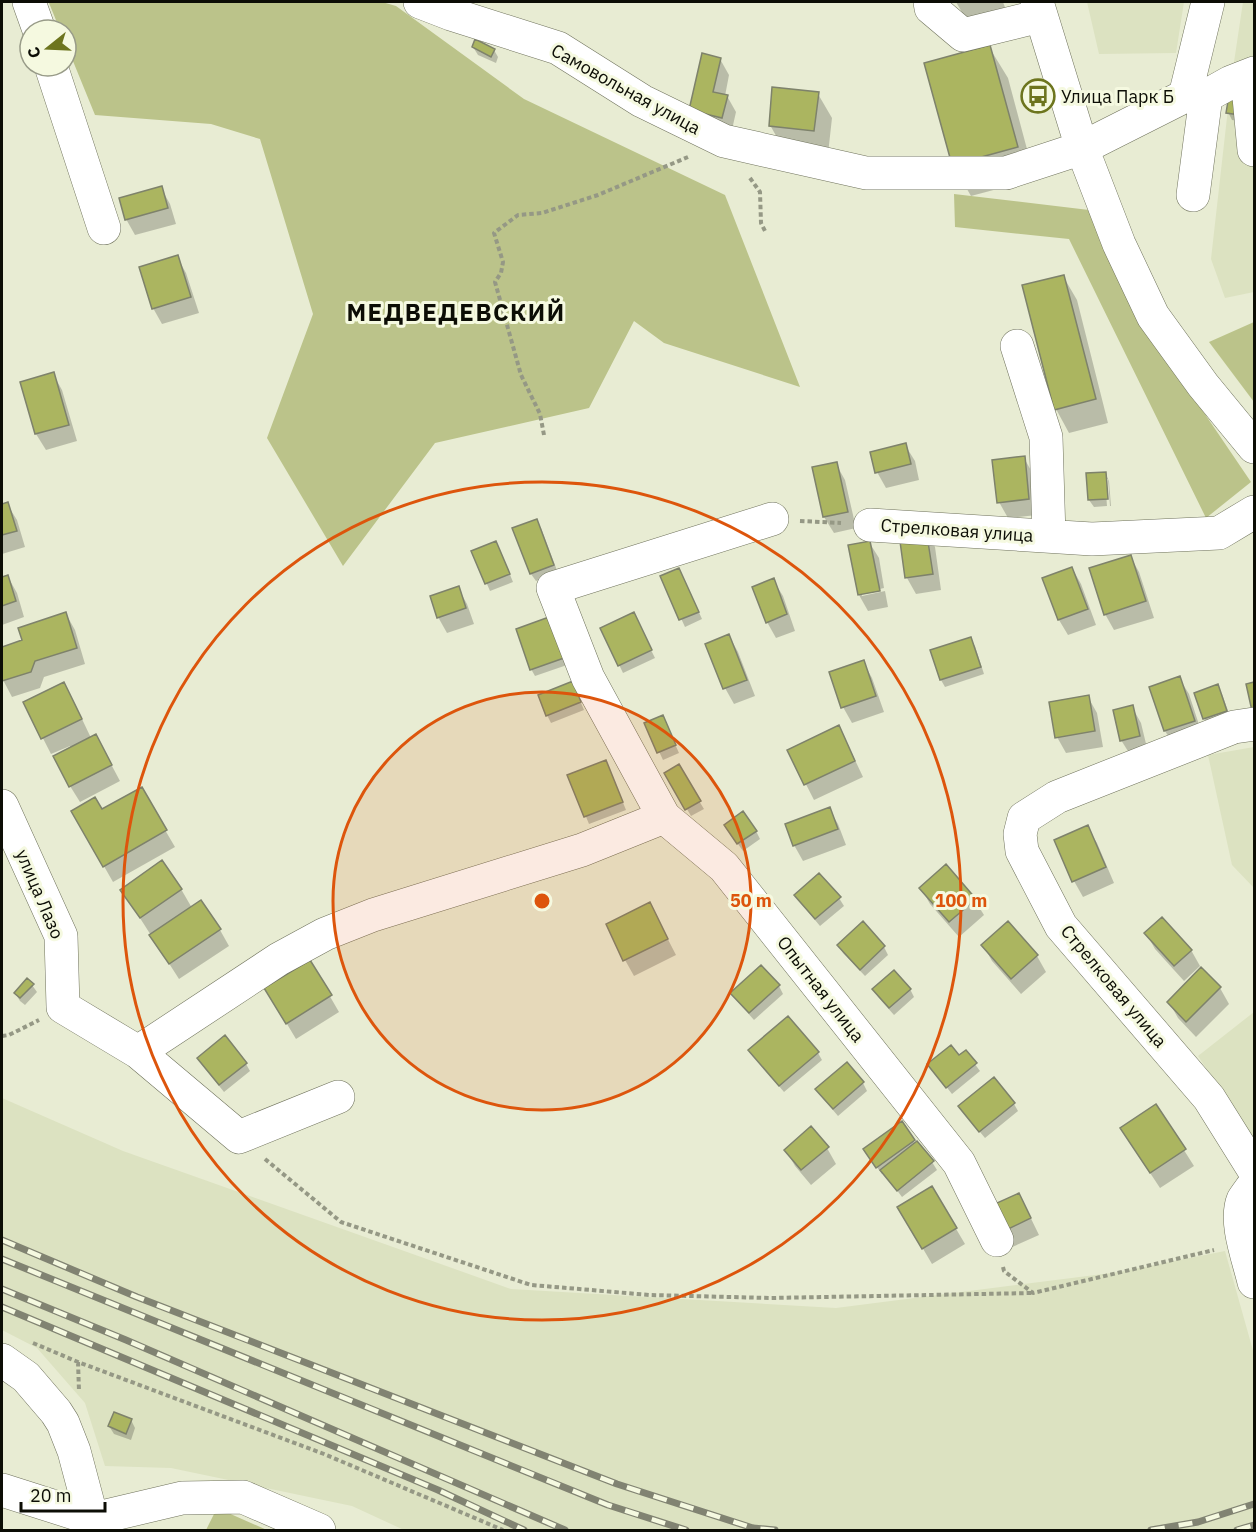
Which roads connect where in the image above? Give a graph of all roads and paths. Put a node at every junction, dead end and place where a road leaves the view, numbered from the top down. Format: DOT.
graph roads {
  1 [pos="29,2"];
  2 [pos="420,2"];
  3 [pos="930,2"];
  4 [pos="1209,2"];
  5 [pos="1038,9"];
  6 [pos="35,18"];
  7 [pos="1251,75"];
  8 [pos="55,78"];
  9 [pos="1195,96"];
  10 [pos="724,141"];
  11 [pos="1082,148"];
  12 [pos="1254,150"];
  13 [pos="1193,195"];
  14 [pos="104,228"];
  15 [pos="766,233"];
  16 [pos="1017,346"];
  17 [pos="544,435"];
  18 [pos="1254,447"];
  19 [pos="1254,512"];
  20 [pos="772,519"];
  21 [pos="870,525"];
  22 [pos="1049,536"];
  23 [pos="1254,724"];
  24 [pos="2,806"];
  25 [pos="664,817"];
  26 [pos="63,1007"];
  27 [pos="2,1036"];
  28 [pos="138,1052"];
  29 [pos="338,1098"];
  30 [pos="239,1137"];
  31 [pos="1254,1170"];
  32 [pos="1254,1184"];
  33 [pos="997,1240"];
  34 [pos="1249,1260"];
  35 [pos="1033,1293"];
  36 [pos="12,1349"];
  37 [pos="2,1490"];
  38 [pos="94,1525"];
  39 [pos="319,1530"];
  40 [pos="503,1530"];
  1 -- 6 [label="street"];
  2 -- 10 [label="street, Самовольная улица"];
  3 -- 5 [label="street"];
  4 -- 9 [label="street"];
  5 -- 11 [label="street"];
  7 -- 9 [label="street, Самовольная улица"];
  7 -- 12 [label="street"];
  8 -- 14 [label="street"];
  9 -- 11 [label="street, Самовольная улица"];
  9 -- 13 [label="street"];
  10 -- 11 [label="street, Самовольная улица"];
  10 -- 15 [label="path"];
  10 -- 17 [label="path"];
  11 -- 18 [label="street"];
  16 -- 22 [label="street"];
  19 -- 22 [label="street, Стрелковая улица"];
  20 -- 21 [label="path"];
  20 -- 25 [label="street, Опытная улица"];
  21 -- 22 [label="street, Стрелковая улица"];
  23 -- 31 [label="street, Стрелковая улица"];
  24 -- 26 [label="street, улица Лазо"];
  25 -- 28 [label="street"];
  25 -- 33 [label="street, Опытная улица"];
  26 -- 27 [label="path"];
  26 -- 28 [label="street"];
  28 -- 30 [label="street"];
  29 -- 30 [label="street"];
  30 -- 35 [label="path"];
  32 -- 34 [label="street"];
  33 -- 35 [label="path"];
  34 -- 35 [label="path"];
  36 -- 38 [label="street"];
  36 -- 40 [label="path"];
  37 -- 38 [label="street"];
  38 -- 39 [label="street"];
}
